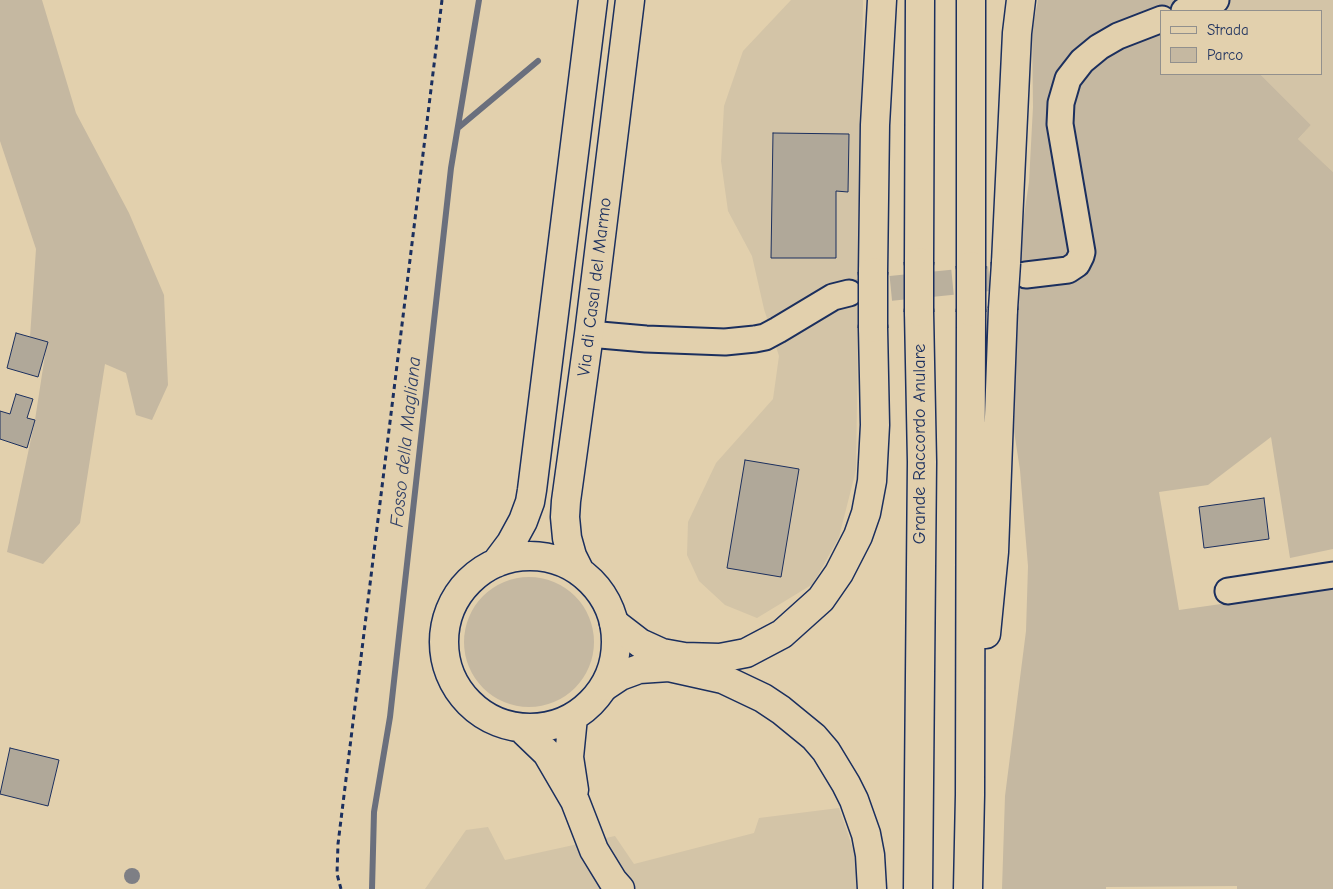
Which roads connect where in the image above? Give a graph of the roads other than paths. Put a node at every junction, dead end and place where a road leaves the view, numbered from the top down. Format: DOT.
graph roads {
  1 [pos="593,0"];
  2 [pos="630,0"];
  3 [pos="882,0"];
  4 [pos="920,0"];
  5 [pos="971,0"];
  6 [pos="1021,0"];
  7 [pos="1216,0"];
  8 [pos="1187,10"];
  9 [pos="1160,20"];
  10 [pos="1016,269"];
  11 [pos="849,293"];
  12 [pos="589,334"];
  13 [pos="496,563"];
  14 [pos="580,572"];
  15 [pos="1333,575"];
  16 [pos="1228,591"];
  17 [pos="614,623"];
  18 [pos="605,686"];
  19 [pos="573,717"];
  20 [pos="521,728"];
  21 [pos="970,795"];
  22 [pos="575,801"];
  23 [pos="620,889"];
  24 [pos="872,889"];
  25 [pos="918,889"];
  26 [pos="968,889"];
  1 -- 13 [label="main road"];
  2 -- 12 [label="main road, Via di Casal del Marmo"];
  3 -- 17 [label="main road, bridge"];
  4 -- 25 [label="main road, Grande Raccordo Anulare, bridge"];
  5 -- 21 [label="main road, bridge"];
  6 -- 10 [label="main road"];
  7 -- 8 [label="street"];
  9 -- 10 [label="street"];
  10 -- 21 [label="main road, bridge"];
  11 -- 12 [label="street"];
  12 -- 14 [label="main road, Via di Casal del Marmo"];
  13 -- 14 [label="main road"];
  13 -- 20 [label="main road"];
  14 -- 17 [label="main road"];
  15 -- 16 [label="street"];
  17 -- 18 [label="main road"];
  18 -- 19 [label="main road"];
  18 -- 24 [label="main road"];
  19 -- 20 [label="main road"];
  19 -- 22 [label="main road"];
  20 -- 22 [label="main road"];
  21 -- 26 [label="main road"];
  22 -- 23 [label="main road"];
}
